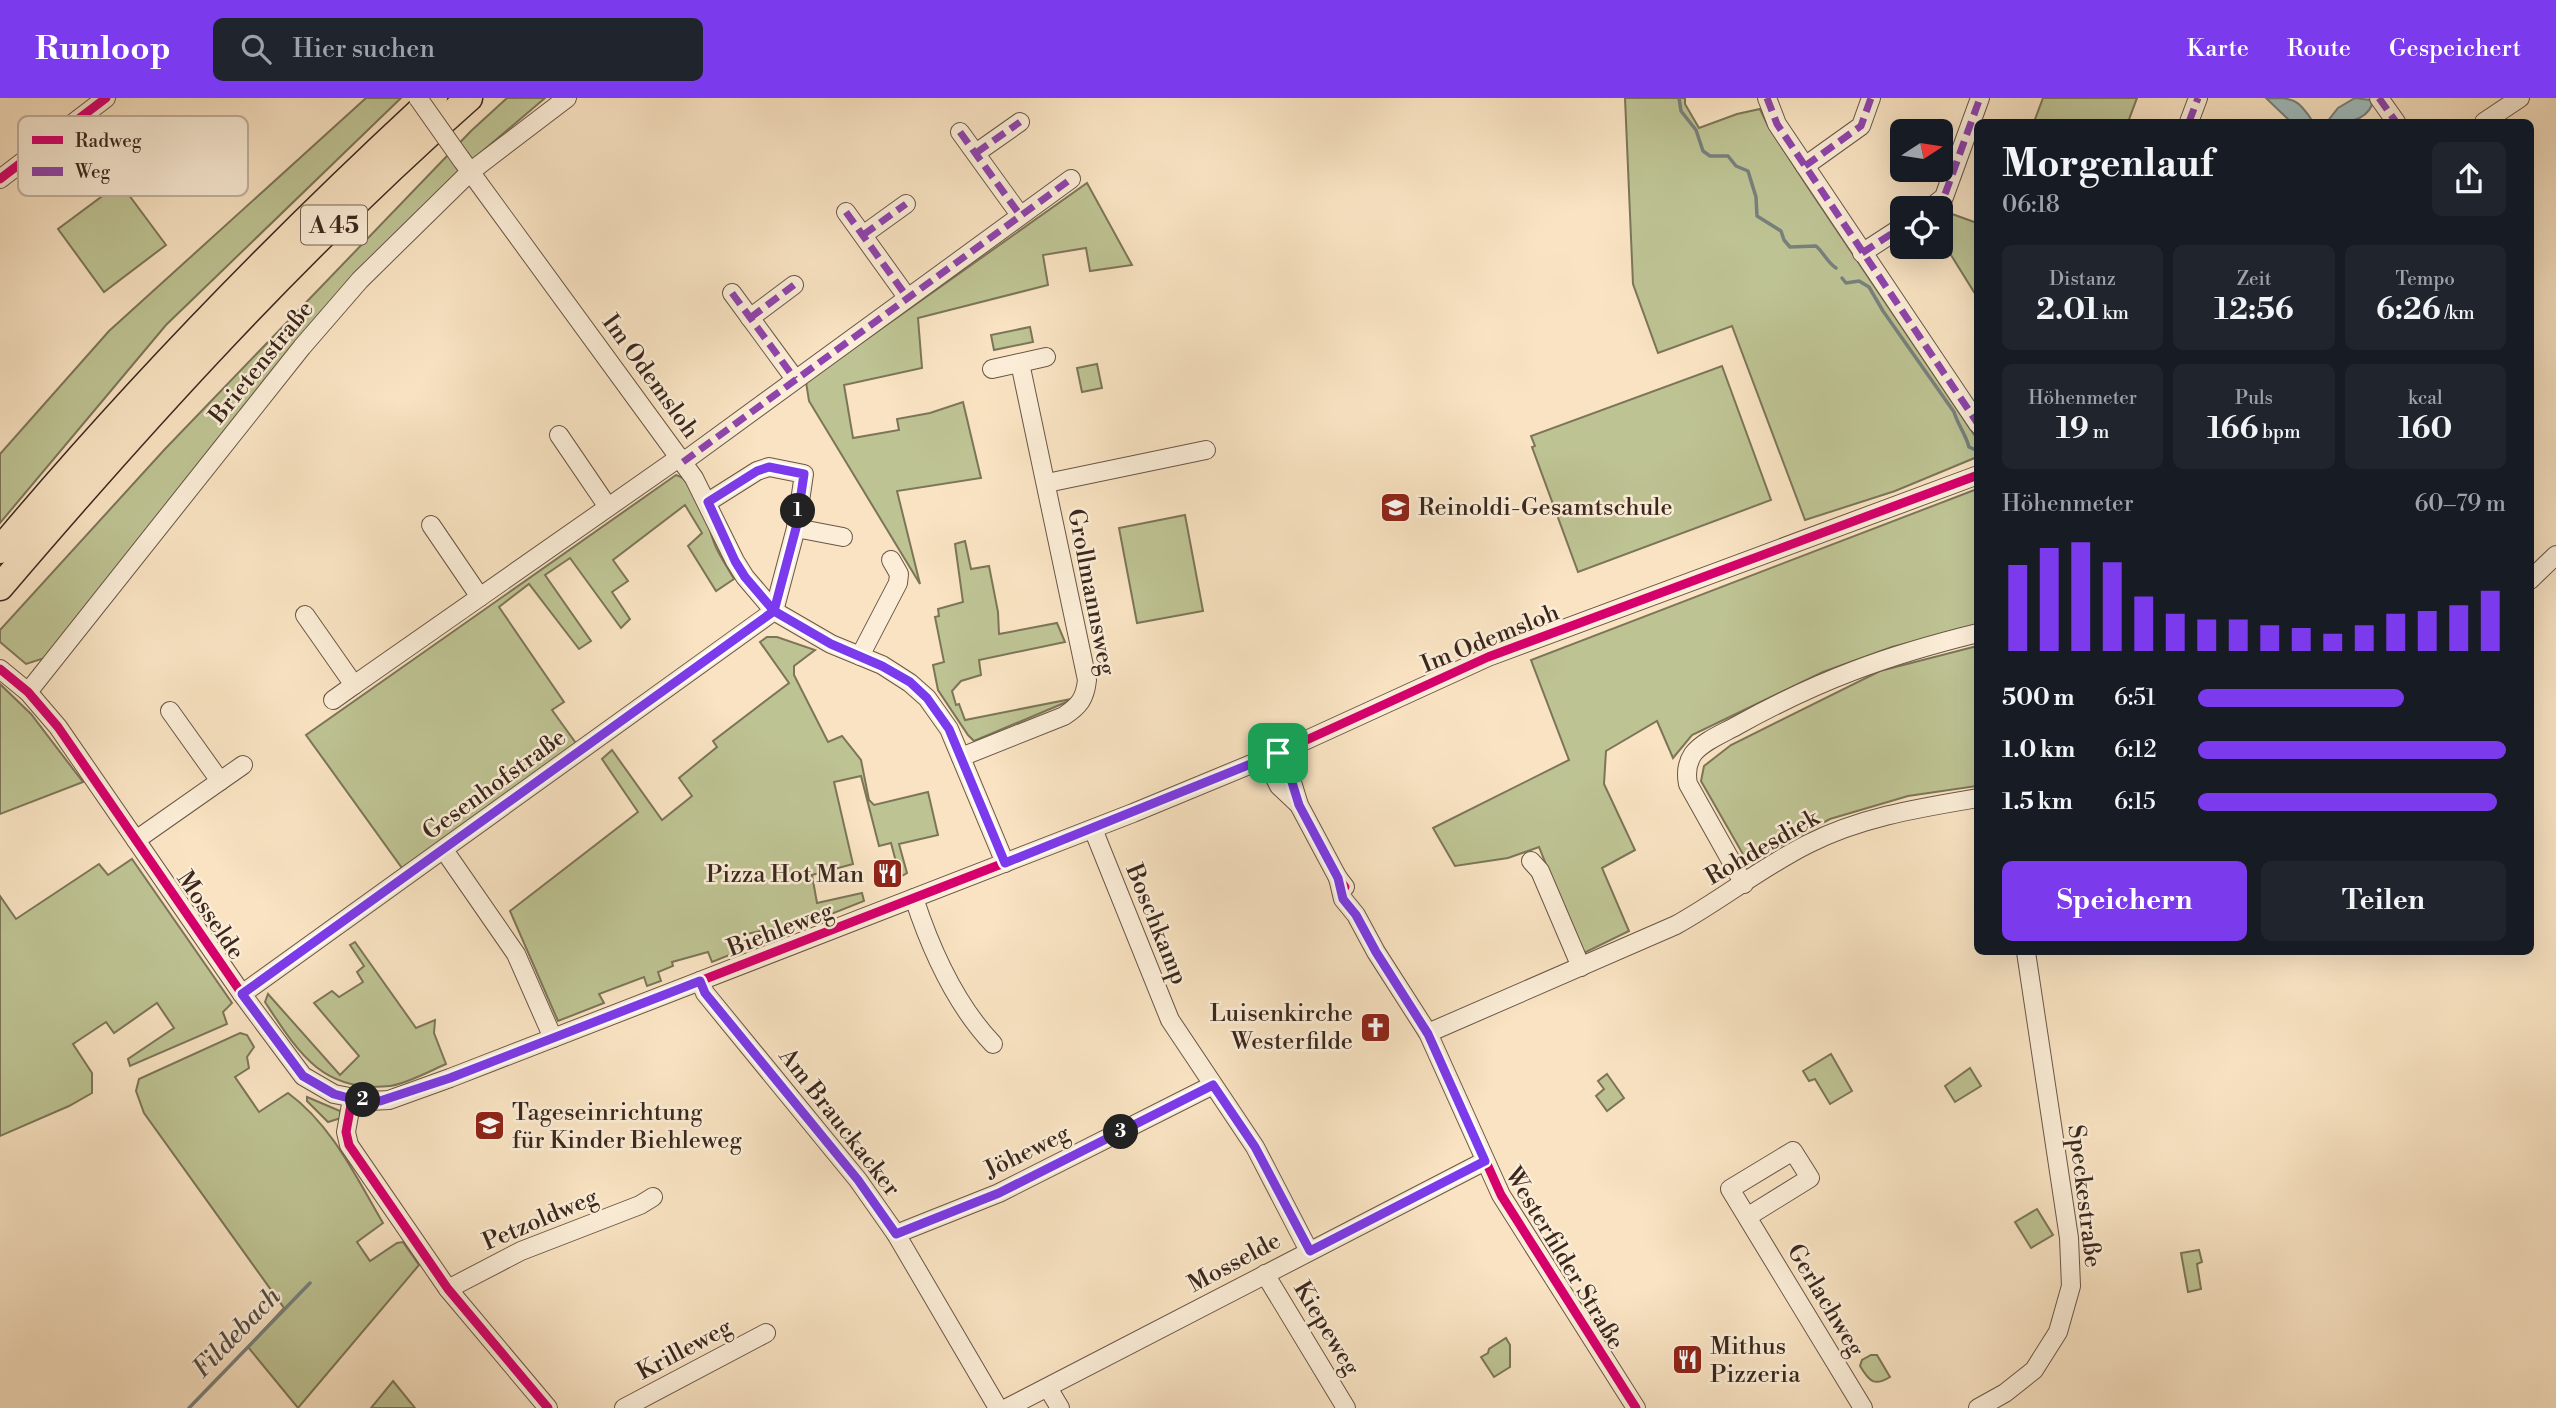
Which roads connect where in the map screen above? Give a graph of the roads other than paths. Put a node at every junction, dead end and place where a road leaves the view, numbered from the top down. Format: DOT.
graph roads {
  1 [pos="106,98"];
  2 [pos="418,98"];
  3 [pos="434,98"];
  4 [pos="468,98"];
  5 [pos="567,98"];
  6 [pos="1767,98"];
  7 [pos="1871,98"];
  8 [pos="1980,98"];
  9 [pos="2198,98"];
  10 [pos="2379,98"];
  11 [pos="2520,98"];
  12 [pos="82,116"];
  13 [pos="2194,119"];
  14 [pos="2394,119"];
  15 [pos="2488,119"];
  16 [pos="1020,122"];
  17 [pos="960,132"];
  18 [pos="976,153"];
  19 [pos="18,165"];
  20 [pos="465,165"];
  21 [pos="1805,166"];
  22 [pos="0,179"];
  23 [pos="1071,180"];
  24 [pos="1944,196"];
  25 [pos="906,204"];
  26 [pos="846,212"];
  27 [pos="1020,215"];
  28 [pos="863,235"];
  29 [pos="1890,235"];
  30 [pos="1862,253"];
  31 [pos="794,285"];
  32 [pos="732,293"];
  33 [pos="907,297"];
  34 [pos="750,318"];
  35 [pos="1046,357"];
  36 [pos="1020,363"];
  37 [pos="992,369"];
  38 [pos="795,379"];
  39 [pos="1974,418"];
  40 [pos="559,435"];
  41 [pos="1206,450"];
  42 [pos="681,459"];
  43 [pos="1974,476"];
  44 [pos="1046,483"];
  45 [pos="708,502"];
  46 [pos="608,507"];
  47 [pos="431,526"];
  48 [pos="796,528"];
  49 [pos="843,537"];
  50 [pos="0,551"];
  51 [pos="2556,555"];
  52 [pos="891,560"];
  53 [pos="2534,573"];
  54 [pos="0,587"];
  55 [pos="480,597"];
  56 [pos="774,611"];
  57 [pos="305,615"];
  58 [pos="1974,634"];
  59 [pos="860,656"];
  60 [pos="0,669"];
  61 [pos="354,685"];
  62 [pos="28,692"];
  63 [pos="333,700"];
  64 [pos="170,710"];
  65 [pos="1271,756"];
  66 [pos="961,757"];
  67 [pos="243,765"];
  68 [pos="220,781"];
  69 [pos="1974,799"];
  70 [pos="1093,829"];
  71 [pos="136,839"];
  72 [pos="444,850"];
  73 [pos="1024,856"];
  74 [pos="1531,861"];
  75 [pos="1005,863"];
  76 [pos="1744,884"];
  77 [pos="914,898"];
  78 [pos="2026,955"];
  79 [pos="1581,967"];
  80 [pos="700,981"];
  81 [pos="242,994"];
  82 [pos="1428,1034"];
  83 [pos="553,1038"];
  84 [pos="993,1044"];
  85 [pos="1213,1085"];
  86 [pos="352,1099"];
  87 [pos="1485,1161"];
  88 [pos="653,1197"];
  89 [pos="1747,1217"];
  90 [pos="896,1234"];
  91 [pos="1310,1251"];
  92 [pos="1265,1274"];
  93 [pos="448,1289"];
  94 [pos="766,1332"];
  95 [pos="1048,1388"];
  96 [pos="548,1408"];
  97 [pos="624,1408"];
  98 [pos="998,1408"];
  99 [pos="1007,1408"];
  100 [pos="1060,1408"];
  101 [pos="1346,1408"];
  102 [pos="1636,1408"];
  103 [pos="1863,1408"];
  104 [pos="1978,1408"];
  1 -- 12 [label="street"];
  2 -- 20 [label="street, Im Odemsloh, bridge"];
  3 -- 50 [label="highway, A 45"];
  4 -- 54 [label="highway, A 45"];
  5 -- 20 [label="street, Brietenstraße"];
  6 -- 21 [label="street"];
  7 -- 21 [label="street"];
  8 -- 24 [label="street"];
  9 -- 13 [label="street"];
  10 -- 14 [label="street"];
  11 -- 15 [label="street"];
  16 -- 18 [label="street"];
  17 -- 18 [label="street"];
  18 -- 27 [label="street"];
  19 -- 22 [label="street"];
  20 -- 42 [label="street, Im Odemsloh"];
  20 -- 62 [label="street, Brietenstraße"];
  21 -- 30 [label="street"];
  23 -- 27 [label="street"];
  25 -- 28 [label="street"];
  26 -- 28 [label="street"];
  27 -- 33 [label="street"];
  28 -- 33 [label="street"];
  29 -- 30 [label="street"];
  30 -- 39 [label="street"];
  31 -- 34 [label="street"];
  32 -- 34 [label="street"];
  33 -- 38 [label="street"];
  34 -- 38 [label="street"];
  35 -- 36 [label="street"];
  36 -- 37 [label="street"];
  36 -- 44 [label="street, Grollmannsweg"];
  38 -- 42 [label="street"];
  40 -- 46 [label="street"];
  41 -- 44 [label="street, Grollmannsweg"];
  42 -- 45 [label="street, Im Odemsloh"];
  42 -- 46 [label="street"];
  43 -- 65 [label="street, Im Odemsloh"];
  44 -- 66 [label="street, Grollmannsweg"];
  45 -- 48 [label="street"];
  45 -- 56 [label="street, Im Odemsloh"];
  46 -- 55 [label="street"];
  47 -- 55 [label="street"];
  48 -- 49 [label="street"];
  48 -- 56 [label="street"];
  51 -- 53 [label="street"];
  52 -- 59 [label="street"];
  55 -- 61 [label="street"];
  56 -- 59 [label="street, Im Odemsloh"];
  56 -- 72 [label="street, Gesenhofstraße"];
  57 -- 61 [label="street"];
  58 -- 76 [label="street"];
  59 -- 66 [label="street, Im Odemsloh"];
  60 -- 62 [label="street, Mosselde"];
  61 -- 63 [label="street"];
  62 -- 71 [label="street, Mosselde"];
  64 -- 68 [label="street"];
  65 -- 70 [label="street, Im Odemsloh"];
  65 -- 82 [label="street, Westerfilder Straße"];
  66 -- 75 [label="street, Im Odemsloh"];
  67 -- 68 [label="street"];
  68 -- 71 [label="street"];
  69 -- 76 [label="street, Rohdesdiek"];
  70 -- 73 [label="street, Im Odemsloh"];
  70 -- 85 [label="street, Boschkamp"];
  71 -- 81 [label="street, Mosselde"];
  72 -- 81 [label="street, Gesenhofstraße"];
  72 -- 83 [label="street"];
  73 -- 75 [label="street, Biehleweg"];
  74 -- 79 [label="street"];
  75 -- 77 [label="street, Biehleweg"];
  76 -- 79 [label="street, Rohdesdiek"];
  77 -- 80 [label="street, Biehleweg"];
  77 -- 84 [label="street"];
  78 -- 104 [label="street, Speckestraße"];
  79 -- 82 [label="street, Rohdesdiek"];
  80 -- 83 [label="street, Biehleweg"];
  80 -- 90 [label="street, Am Brauckacker"];
  81 -- 86 [label="street, Mosselde"];
  82 -- 87 [label="street, Westerfilder Straße"];
  83 -- 86 [label="street, Biehleweg"];
  85 -- 90 [label="street, Jöheweg"];
  85 -- 91 [label="street, Boschkamp"];
  86 -- 93 [label="street"];
  87 -- 91 [label="street, Mosselde"];
  87 -- 102 [label="street, Westerfilder Straße"];
  88 -- 93 [label="street, Petzoldweg"];
  89 -- 103 [label="street, Gerlachweg"];
  90 -- 98 [label="street, Am Brauckacker"];
  91 -- 92 [label="street, Mosselde"];
  92 -- 95 [label="street, Mosselde"];
  92 -- 101 [label="street, Kiepeweg"];
  93 -- 96 [label="street"];
  94 -- 97 [label="street, Krilleweg"];
  95 -- 99 [label="street, Mosselde"];
  95 -- 100 [label="street"];
}
